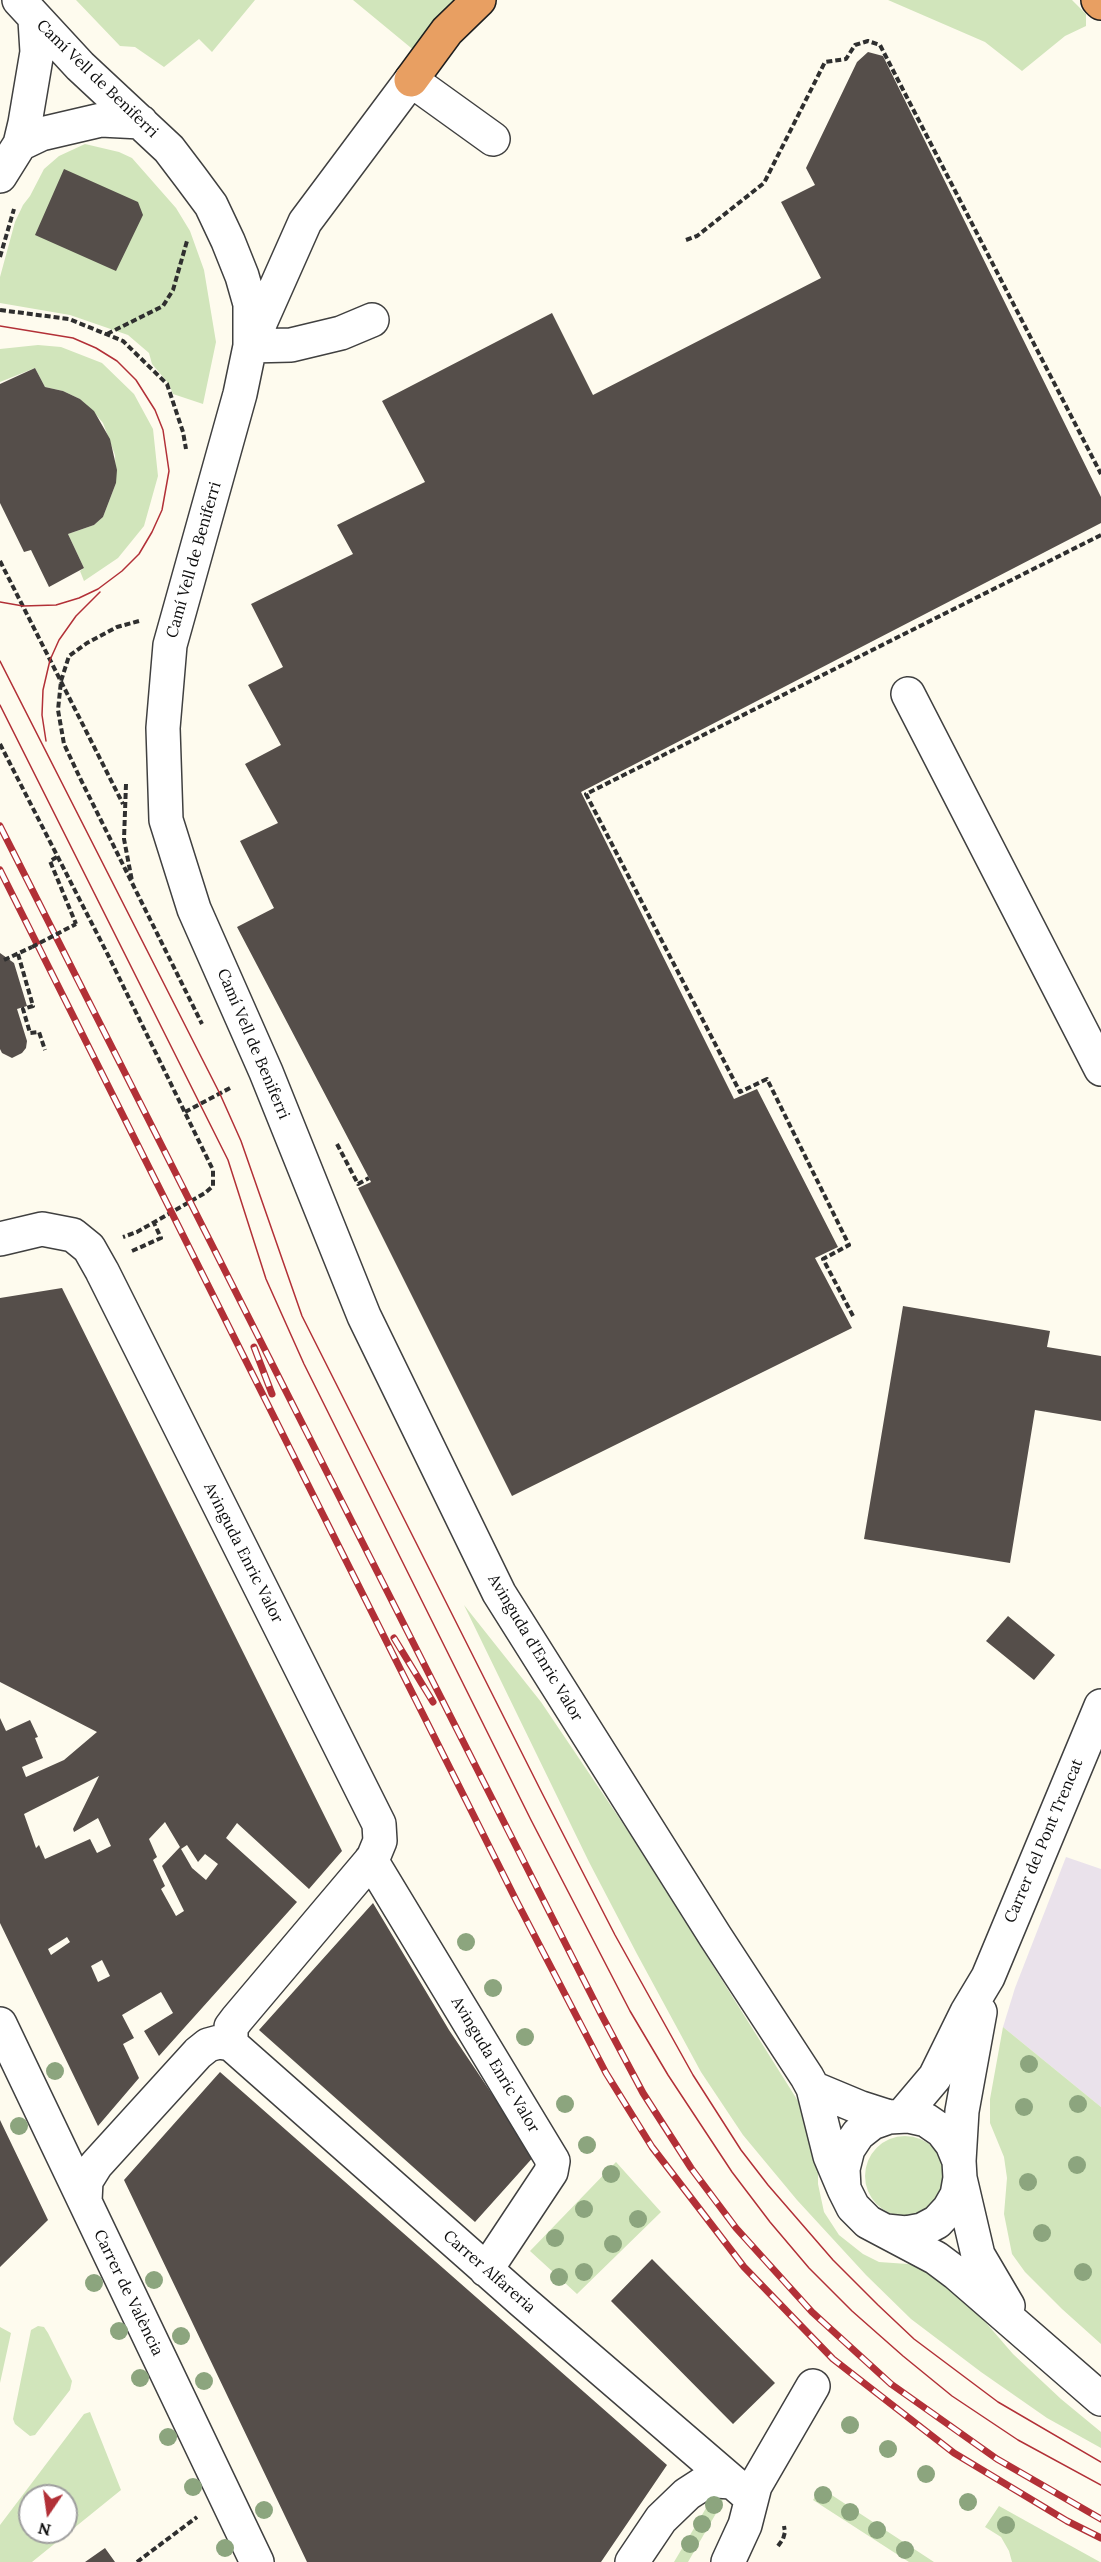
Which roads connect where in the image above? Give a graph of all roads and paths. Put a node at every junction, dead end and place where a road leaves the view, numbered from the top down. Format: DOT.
graph roads {
  1 [pos="479,0"];
  2 [pos="27,10"];
  3 [pos="411,80"];
  4 [pos="141,122"];
  5 [pos="493,139"];
  6 [pos="20,144"];
  7 [pos="8,189"];
  8 [pos="190,231"];
  9 [pos="686,240"];
  10 [pos="0,257"];
  11 [pos="0,310"];
  12 [pos="372,320"];
  13 [pos="107,334"];
  14 [pos="250,346"];
  15 [pos="187,455"];
  16 [pos="1101,474"];
  17 [pos="1101,535"];
  18 [pos="0,561"];
  19 [pos="140,621"];
  20 [pos="61,681"];
  21 [pos="908,694"];
  22 [pos="0,744"];
  23 [pos="127,776"];
  24 [pos="124,804"];
  25 [pos="132,819"];
  26 [pos="57,857"];
  27 [pos="132,881"];
  28 [pos="18,954"];
  29 [pos="4,960"];
  30 [pos="698,1008"];
  31 [pos="691,1012"];
  32 [pos="202,1025"];
  33 [pos="45,1050"];
  34 [pos="1101,1069"];
  35 [pos="234,1075"];
  36 [pos="228,1077"];
  37 [pos="231,1088"];
  38 [pos="185,1112"];
  39 [pos="369,1178"];
  40 [pos="309,1180"];
  41 [pos="358,1184"];
  42 [pos="0,1239"];
  43 [pos="126,1254"];
  44 [pos="853,1316"];
  45 [pos="1101,1706"];
  46 [pos="361,1872"];
  47 [pos="988,1977"];
  48 [pos="0,2024"];
  49 [pos="231,2044"];
  50 [pos="813,2088"];
  51 [pos="896,2116"];
  52 [pos="960,2170"];
  53 [pos="844,2189"];
  54 [pos="85,2201"];
  55 [pos="885,2231"];
  56 [pos="486,2270"];
  57 [pos="1028,2335"];
  58 [pos="813,2386"];
  59 [pos="1101,2399"];
  60 [pos="747,2486"];
  61 [pos="191,2521"];
  62 [pos="783,2539"];
  63 [pos="137,2562"];
  64 [pos="257,2562"];
  65 [pos="632,2562"];
  66 [pos="728,2562"];
  1 -- 3 [label="highway"];
  2 -- 4 [label="street, Camí Vell de Beniferri"];
  2 -- 6 [label="street"];
  3 -- 5 [label="street"];
  3 -- 14 [label="street"];
  4 -- 6 [label="street"];
  4 -- 14 [label="street, Camí Vell de Beniferri"];
  6 -- 7 [label="street"];
  7 -- 10 [label="path"];
  8 -- 13 [label="path"];
  9 -- 16 [label="path"];
  11 -- 13 [label="path"];
  12 -- 14 [label="street"];
  13 -- 15 [label="path"];
  14 -- 40 [label="street, Camí Vell de Beniferri"];
  17 -- 30 [label="path"];
  18 -- 20 [label="path"];
  19 -- 20 [label="path"];
  20 -- 24 [label="path"];
  20 -- 27 [label="path"];
  21 -- 34 [label="street"];
  22 -- 26 [label="path"];
  23 -- 24 [label="path"];
  24 -- 25 [label="path"];
  24 -- 27 [label="path"];
  26 -- 28 [label="path, bridge"];
  26 -- 38 [label="path"];
  27 -- 32 [label="path"];
  28 -- 29 [label="path"];
  28 -- 33 [label="path"];
  30 -- 31 [label="path"];
  30 -- 44 [label="path"];
  35 -- 37 [label="path"];
  36 -- 37 [label="path"];
  37 -- 38 [label="path"];
  38 -- 43 [label="path"];
  39 -- 41 [label="path"];
  40 -- 50 [label="street, Avinguda d'Enric Valor"];
  42 -- 46 [label="street, Avinguda Enric Valor"];
  45 -- 47 [label="street, Carrer del Pont Trencat"];
  46 -- 49 [label="street"];
  46 -- 56 [label="street, Avinguda Enric Valor"];
  47 -- 51 [label="street, Carrer del Pont Trencat"];
  47 -- 52 [label="street, Carrer del Pont Trencat"];
  48 -- 54 [label="street, Carrer de València"];
  49 -- 54 [label="street"];
  49 -- 56 [label="street, Carrer Alfareria"];
  50 -- 51 [label="street"];
  50 -- 53 [label="street, Avinguda d'Enric Valor"];
  51 -- 52 [label="street"];
  51 -- 53 [label="street"];
  52 -- 55 [label="street"];
  52 -- 57 [label="street"];
  53 -- 55 [label="street"];
  54 -- 64 [label="street, Carrer de València"];
  55 -- 57 [label="street"];
  56 -- 60 [label="street, Carrer Alfareria"];
  57 -- 59 [label="street"];
  58 -- 60 [label="street"];
  60 -- 62 [label="path"];
  60 -- 65 [label="street"];
  60 -- 66 [label="street"];
  61 -- 63 [label="path"];
}
